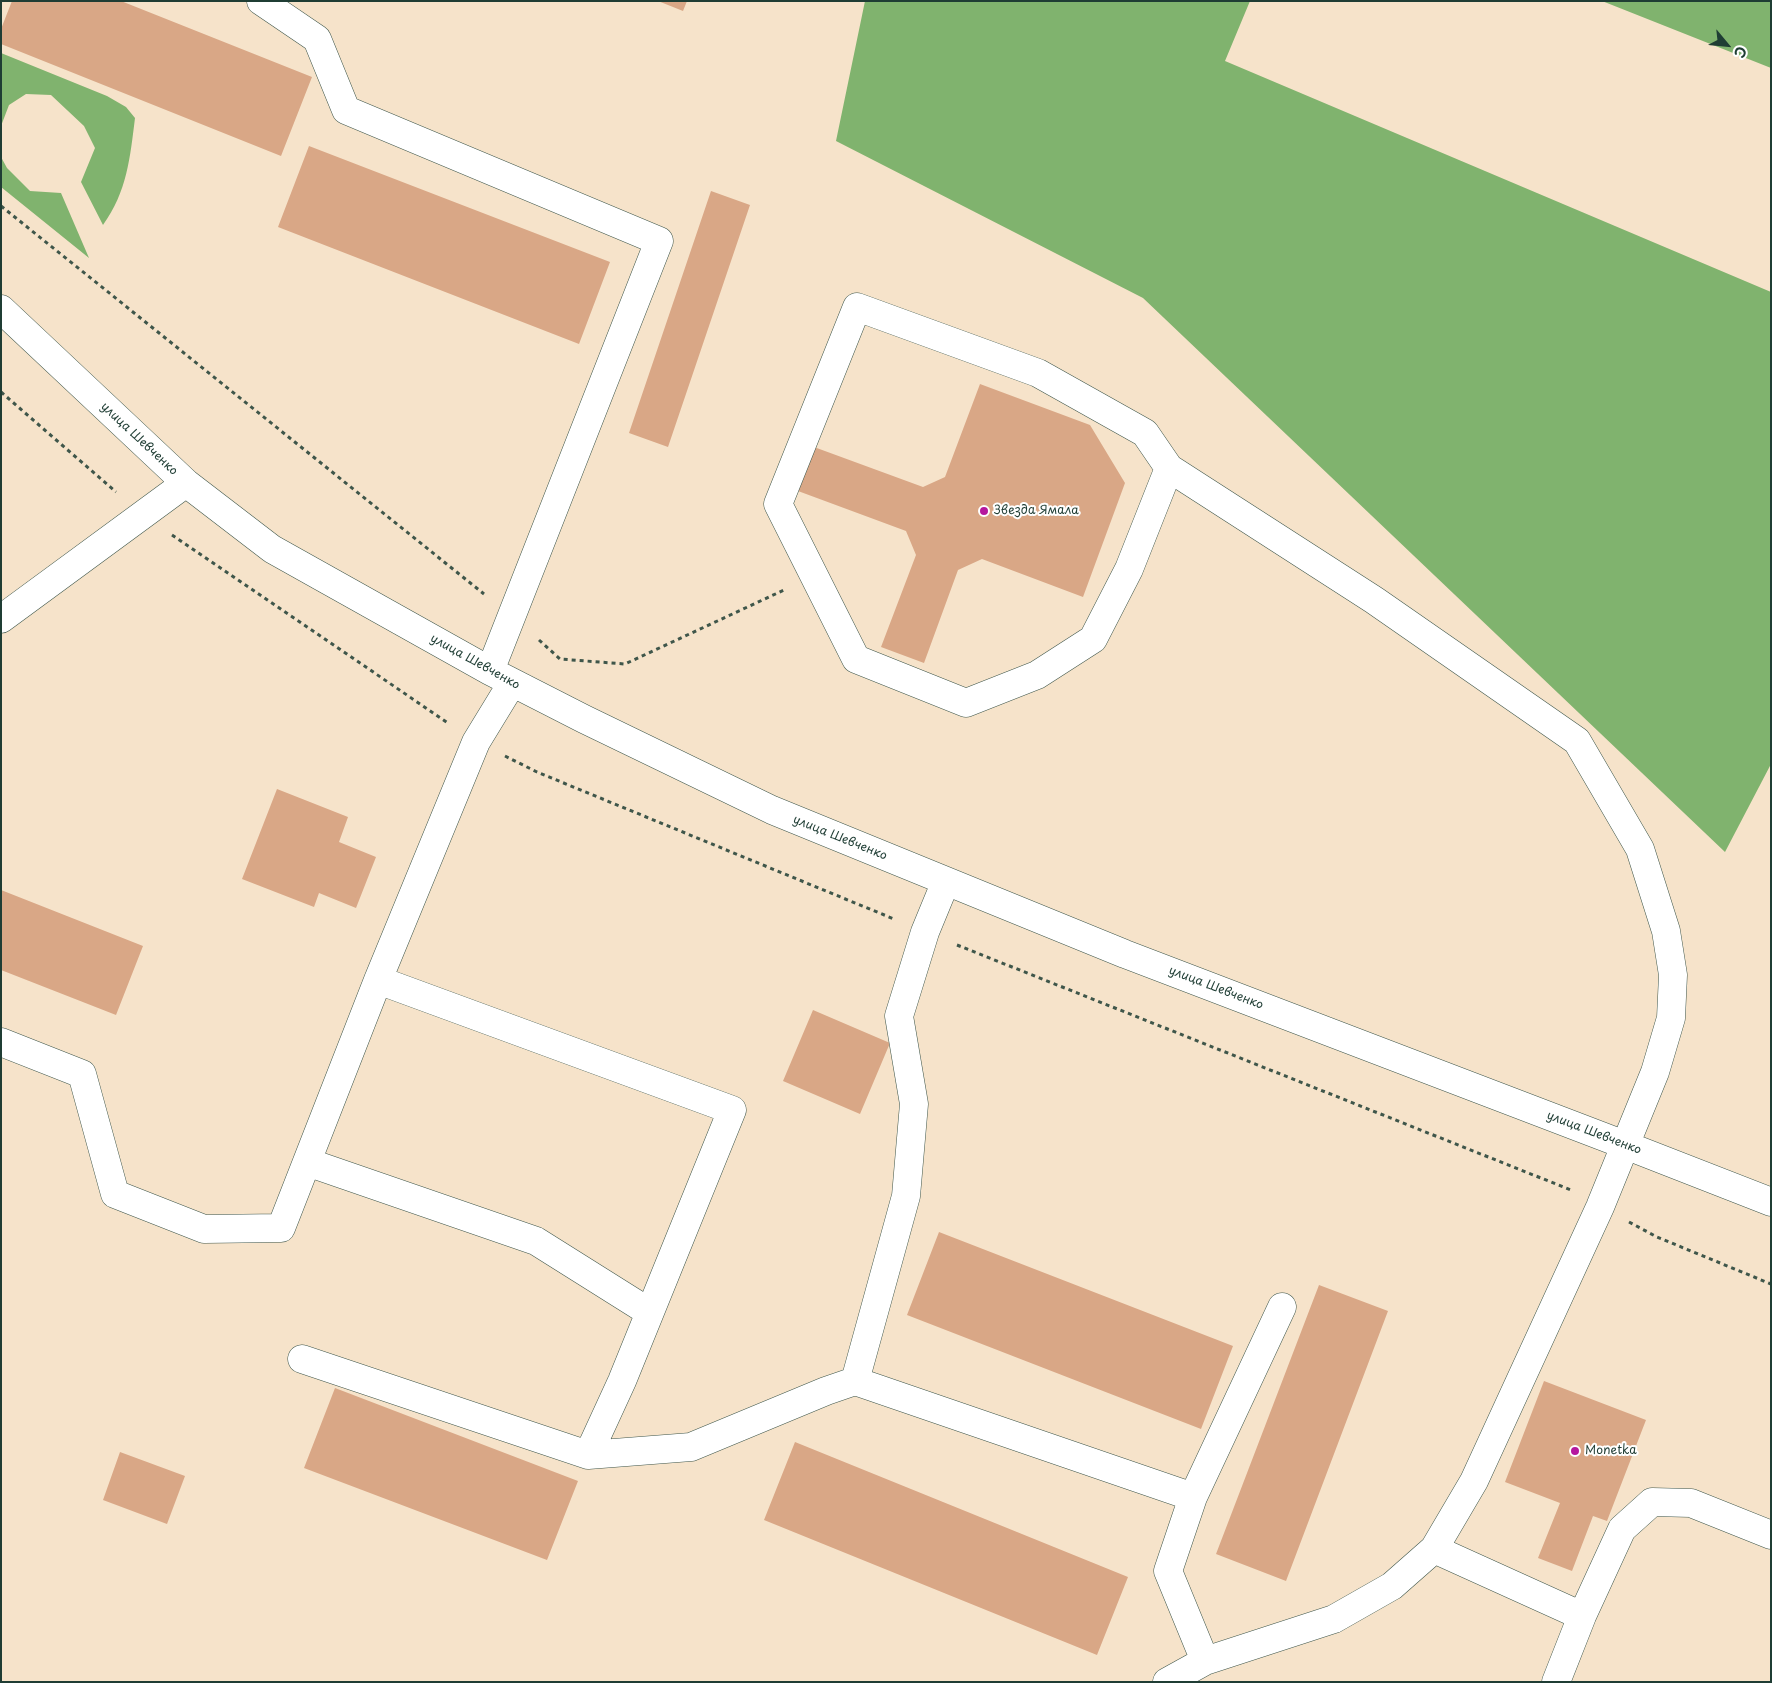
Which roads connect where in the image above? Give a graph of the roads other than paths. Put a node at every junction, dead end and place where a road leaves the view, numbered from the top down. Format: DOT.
graph roads {
  1 [pos="261,1"];
  2 [pos="1,309"];
  3 [pos="1169,468"];
  4 [pos="186,483"];
  5 [pos="1,619"];
  6 [pos="501,677"];
  7 [pos="946,881"];
  8 [pos="378,980"];
  9 [pos="1,1042"];
  10 [pos="1626,1144"];
  11 [pos="307,1162"];
  12 [pos="1771,1202"];
  13 [pos="1282,1307"];
  14 [pos="649,1312"];
  15 [pos="302,1359"];
  16 [pos="855,1381"];
  17 [pos="588,1455"];
  18 [pos="1194,1497"];
  19 [pos="1771,1535"];
  20 [pos="1434,1549"];
  21 [pos="1582,1616"];
  22 [pos="1205,1661"];
  23 [pos="1167,1682"];
  24 [pos="1556,1682"];
  1 -- 6 [label="street"];
  2 -- 4 [label="street, улица Шевченко"];
  3 -- 3 [label="street"];
  3 -- 10 [label="street"];
  4 -- 5 [label="street"];
  4 -- 6 [label="street, улица Шевченко"];
  6 -- 7 [label="street, улица Шевченко"];
  6 -- 8 [label="street"];
  7 -- 10 [label="street, улица Шевченко"];
  7 -- 16 [label="street"];
  8 -- 11 [label="street"];
  8 -- 14 [label="street"];
  9 -- 11 [label="street"];
  10 -- 12 [label="street, улица Шевченко"];
  10 -- 20 [label="street"];
  11 -- 14 [label="street"];
  13 -- 18 [label="street"];
  14 -- 17 [label="street"];
  15 -- 17 [label="street"];
  16 -- 17 [label="street"];
  16 -- 18 [label="street"];
  18 -- 22 [label="street"];
  19 -- 21 [label="street"];
  20 -- 21 [label="street"];
  20 -- 22 [label="street"];
  21 -- 24 [label="street"];
  22 -- 23 [label="street"];
}
